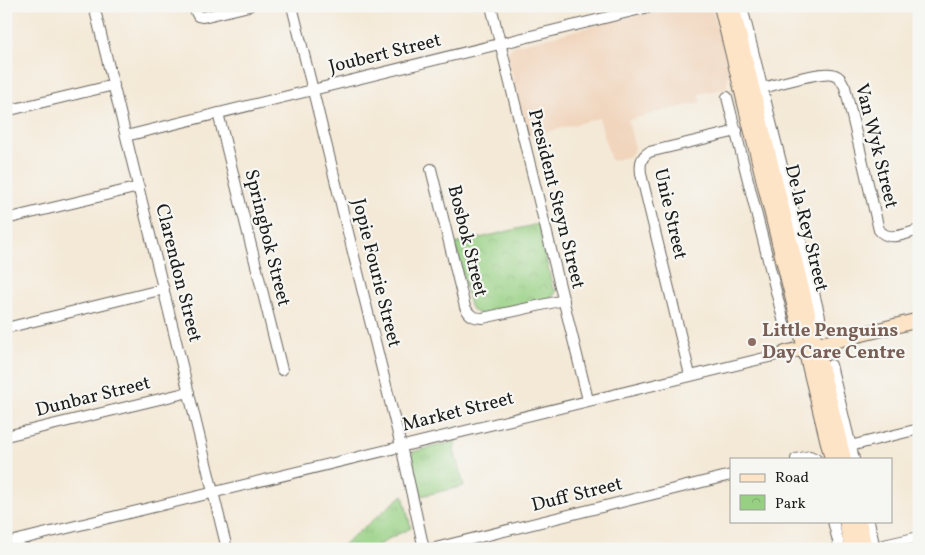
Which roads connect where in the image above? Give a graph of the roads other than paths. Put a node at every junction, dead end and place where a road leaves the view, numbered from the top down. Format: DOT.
graph roads {
  1 [pos="94,6"];
  2 [pos="193,6"];
  3 [pos="249,6"];
  4 [pos="292,6"];
  5 [pos="491,6"];
  6 [pos="654,6"];
  7 [pos="721,6"];
  8 [pos="732,6"];
  9 [pos="742,7"];
  10 [pos="500,44"];
  11 [pos="114,85"];
  12 [pos="762,88"];
  13 [pos="313,90"];
  14 [pos="727,96"];
  15 [pos="6,111"];
  16 [pos="218,113"];
  17 [pos="737,131"];
  18 [pos="126,136"];
  19 [pos="431,169"];
  20 [pos="138,187"];
  21 [pos="6,220"];
  22 [pos="919,230"];
  23 [pos="164,289"];
  24 [pos="564,300"];
  25 [pos="820,317"];
  26 [pos="919,320"];
  27 [pos="6,328"];
  28 [pos="786,331"];
  29 [pos="810,347"];
  30 [pos="785,353"];
  31 [pos="831,365"];
  32 [pos="282,370"];
  33 [pos="690,375"];
  34 [pos="189,392"];
  35 [pos="588,400"];
  36 [pos="919,429"];
  37 [pos="6,436"];
  38 [pos="401,446"];
  39 [pos="850,446"];
  40 [pos="832,458"];
  41 [pos="844,458"];
  42 [pos="854,458"];
  43 [pos="730,475"];
  44 [pos="213,492"];
  45 [pos="833,522"];
  46 [pos="846,522"];
  47 [pos="859,522"];
  48 [pos="869,522"];
  49 [pos="919,537"];
  50 [pos="6,542"];
  51 [pos="872,548"];
  52 [pos="227,549"];
  53 [pos="424,549"];
  54 [pos="432,549"];
  55 [pos="840,549"];
  56 [pos="852,549"];
  1 -- 11 [label="street, Clarendon Street"];
  2 -- 3 [label="street"];
  4 -- 13 [label="street, Jopie Fourie Street"];
  5 -- 10 [label="street, President Steyn Street"];
  6 -- 10 [label="street, Joubert Street"];
  7 -- 29 [label="main road, De la Rey Street"];
  8 -- 29 [label="main road, De la Rey Street"];
  9 -- 12 [label="street, De la Rey Street"];
  10 -- 13 [label="street, Joubert Street"];
  10 -- 24 [label="street, President Steyn Street"];
  11 -- 15 [label="street"];
  11 -- 18 [label="street, Clarendon Street"];
  12 -- 22 [label="street, Van Wyk Street"];
  12 -- 25 [label="street, De la Rey Street"];
  13 -- 16 [label="street, Joubert Street"];
  13 -- 38 [label="street, Jopie Fourie Street"];
  14 -- 17 [label="street"];
  16 -- 18 [label="street, Joubert Street"];
  16 -- 32 [label="street, Springbok Street"];
  17 -- 28 [label="street"];
  17 -- 33 [label="street, Unie Street"];
  18 -- 20 [label="street, Clarendon Street"];
  19 -- 24 [label="street, Bosbok Street"];
  20 -- 21 [label="street"];
  20 -- 23 [label="street, Clarendon Street"];
  23 -- 27 [label="street"];
  23 -- 34 [label="street, Clarendon Street"];
  24 -- 35 [label="street, President Steyn Street"];
  26 -- 29 [label="main road, Market Street"];
  29 -- 30 [label="main road, Market Street"];
  29 -- 40 [label="main road, De la Rey Street"];
  29 -- 41 [label="main road, De la Rey Street"];
  30 -- 33 [label="street, Market Street"];
  31 -- 39 [label="street"];
  33 -- 35 [label="street, Market Street"];
  34 -- 37 [label="street, Dunbar Street"];
  34 -- 44 [label="street, Clarendon Street"];
  35 -- 38 [label="street, Market Street"];
  36 -- 39 [label="street"];
  38 -- 44 [label="street, Market Street"];
  38 -- 53 [label="street, Jopie Fourie Street"];
  39 -- 42 [label="street"];
  43 -- 54 [label="street, Duff Street"];
  44 -- 50 [label="street, Market Street"];
  44 -- 52 [label="street, Clarendon Street"];
  45 -- 55 [label="street"];
  46 -- 56 [label="main road"];
  47 -- 51 [label="main road"];
  48 -- 51 [label="street"];
  49 -- 51 [label="street"];
}
